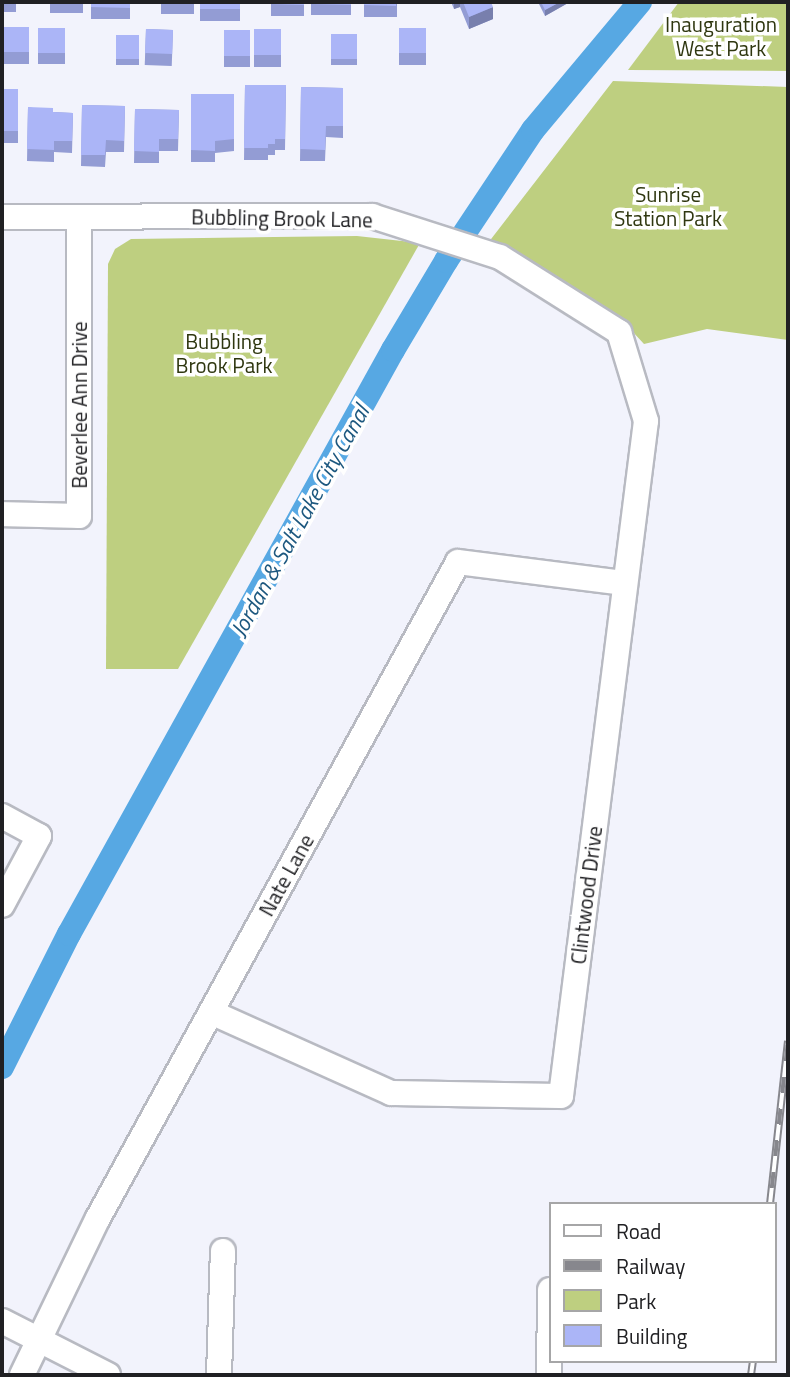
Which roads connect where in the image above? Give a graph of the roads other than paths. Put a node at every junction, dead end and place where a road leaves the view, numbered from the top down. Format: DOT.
graph roads {
  1 [pos="2,217"];
  2 [pos="79,218"];
  3 [pos="619,332"];
  4 [pos="2,514"];
  5 [pos="625,583"];
  6 [pos="2,816"];
  7 [pos="2,905"];
  8 [pos="211,1012"];
  9 [pos="223,1251"];
  10 [pos="2,1321"];
  11 [pos="39,1340"];
  12 [pos="22,1375"];
  13 [pos="108,1375"];
  14 [pos="219,1375"];
  1 -- 2 [label="street, Bubbling Brook Lane"];
  2 -- 3 [label="street, Bubbling Brook Lane"];
  2 -- 4 [label="street, Beverlee Ann Drive"];
  3 -- 5 [label="street, Clintwood Drive"];
  5 -- 8 [label="street, Nate Lane"];
  5 -- 8 [label="street, Clintwood Drive"];
  6 -- 7 [label="street"];
  8 -- 11 [label="street, Nate Lane"];
  9 -- 14 [label="street"];
  10 -- 11 [label="street"];
  11 -- 12 [label="street, Nate Lane"];
  11 -- 13 [label="street"];
}
